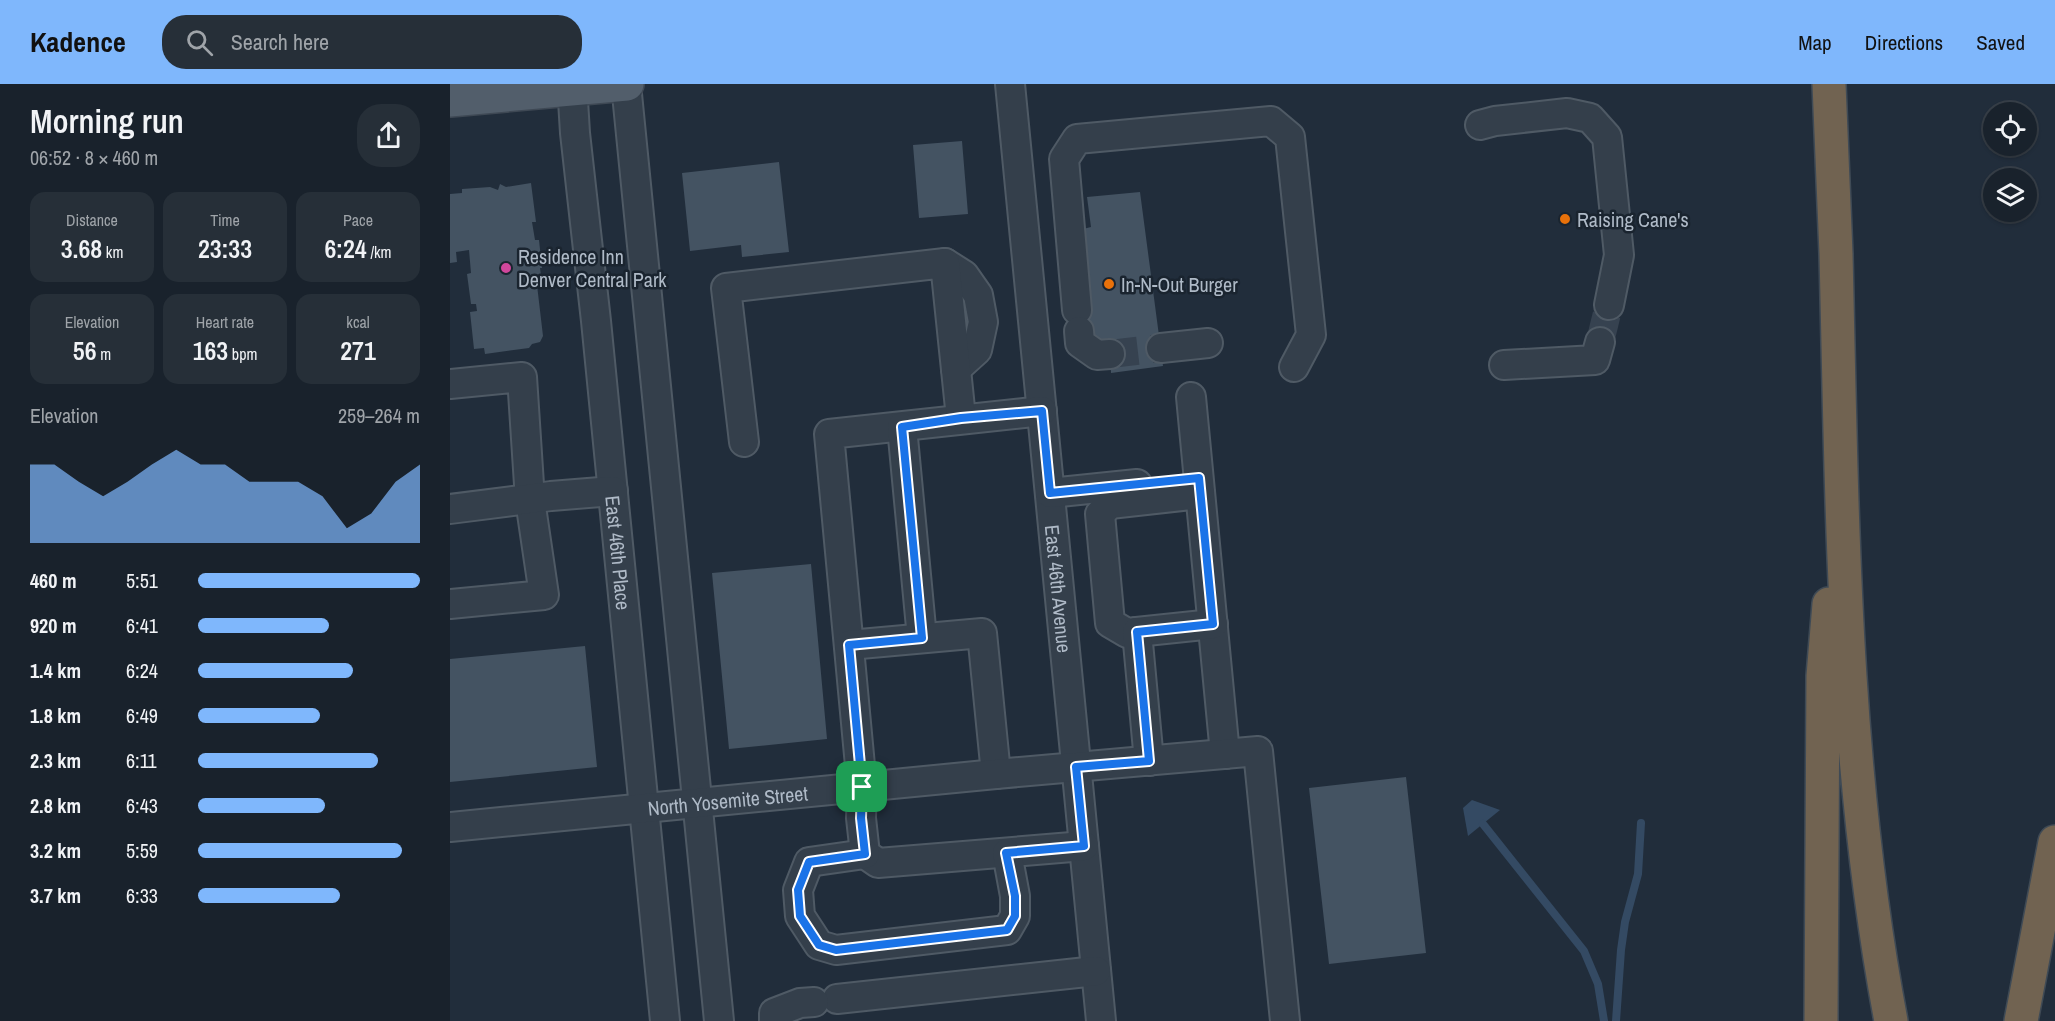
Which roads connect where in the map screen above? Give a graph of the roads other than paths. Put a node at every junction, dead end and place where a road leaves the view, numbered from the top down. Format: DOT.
graph roads {
  1 [pos="626,84"];
  2 [pos="1010,84"];
  3 [pos="1829,84"];
  4 [pos="572,87"];
  5 [pos="450,100"];
  6 [pos="1480,124"];
  7 [pos="1609,305"];
  8 [pos="1600,342"];
  9 [pos="1208,343"];
  10 [pos="1161,348"];
  11 [pos="1110,354"];
  12 [pos="1504,365"];
  13 [pos="1294,368"];
  14 [pos="450,384"];
  15 [pos="1191,397"];
  16 [pos="1042,411"];
  17 [pos="961,418"];
  18 [pos="902,427"];
  19 [pos="744,442"];
  20 [pos="1840,464"];
  21 [pos="1199,486"];
  22 [pos="613,491"];
  23 [pos="1050,493"];
  24 [pos="530,500"];
  25 [pos="450,509"];
  26 [pos="450,604"];
  27 [pos="1213,624"];
  28 [pos="1137,632"];
  29 [pos="922,638"];
  30 [pos="849,645"];
  31 [pos="1225,754"];
  32 [pos="1149,761"];
  33 [pos="1076,767"];
  34 [pos="996,774"];
  35 [pos="862,787"];
  36 [pos="696,804"];
  37 [pos="645,809"];
  38 [pos="450,827"];
  39 [pos="2055,842"];
  40 [pos="1084,846"];
  41 [pos="1006,853"];
  42 [pos="865,854"];
  43 [pos="1096,971"];
  44 [pos="665,1021"];
  45 [pos="718,1021"];
  46 [pos="774,1021"];
  47 [pos="1101,1021"];
  48 [pos="1285,1021"];
  49 [pos="1821,1021"];
  50 [pos="1891,1021"];
  51 [pos="2021,1021"];
  1 -- 4 [label="main road"];
  1 -- 36 [label="street"];
  2 -- 16 [label="street, East 46th Avenue"];
  3 -- 20 [label="highway"];
  4 -- 5 [label="main road"];
  4 -- 22 [label="street, East 46th Place"];
  6 -- 7 [label="street"];
  8 -- 12 [label="street"];
  9 -- 10 [label="street"];
  11 -- 13 [label="street"];
  14 -- 24 [label="street"];
  15 -- 21 [label="street"];
  16 -- 17 [label="street"];
  16 -- 23 [label="street, East 46th Avenue"];
  17 -- 18 [label="street"];
  17 -- 19 [label="street"];
  18 -- 29 [label="street"];
  18 -- 30 [label="street"];
  20 -- 49 [label="highway"];
  20 -- 50 [label="highway"];
  21 -- 23 [label="street"];
  21 -- 27 [label="street"];
  21 -- 28 [label="street"];
  22 -- 24 [label="street"];
  22 -- 37 [label="street, East 46th Place"];
  23 -- 33 [label="street, East 46th Avenue"];
  24 -- 25 [label="street"];
  24 -- 26 [label="street"];
  27 -- 28 [label="street"];
  27 -- 31 [label="street"];
  28 -- 32 [label="street"];
  29 -- 30 [label="street"];
  29 -- 34 [label="street"];
  30 -- 35 [label="street"];
  31 -- 32 [label="street, North Yosemite Street"];
  31 -- 48 [label="street, North Yosemite Street"];
  32 -- 33 [label="street, North Yosemite Street"];
  33 -- 34 [label="street, North Yosemite Street"];
  33 -- 40 [label="street, East 46th Avenue"];
  34 -- 35 [label="street, North Yosemite Street"];
  35 -- 36 [label="street, North Yosemite Street"];
  35 -- 42 [label="street"];
  36 -- 37 [label="street, North Yosemite Street"];
  36 -- 45 [label="street"];
  37 -- 38 [label="street, North Yosemite Street"];
  37 -- 44 [label="street, East 46th Place"];
  39 -- 51 [label="highway"];
  40 -- 41 [label="street"];
  40 -- 43 [label="street, East 46th Avenue"];
  41 -- 42 [label="street"];
  41 -- 42 [label="street"];
  43 -- 46 [label="street"];
  43 -- 47 [label="street, East 46th Avenue"];
}
